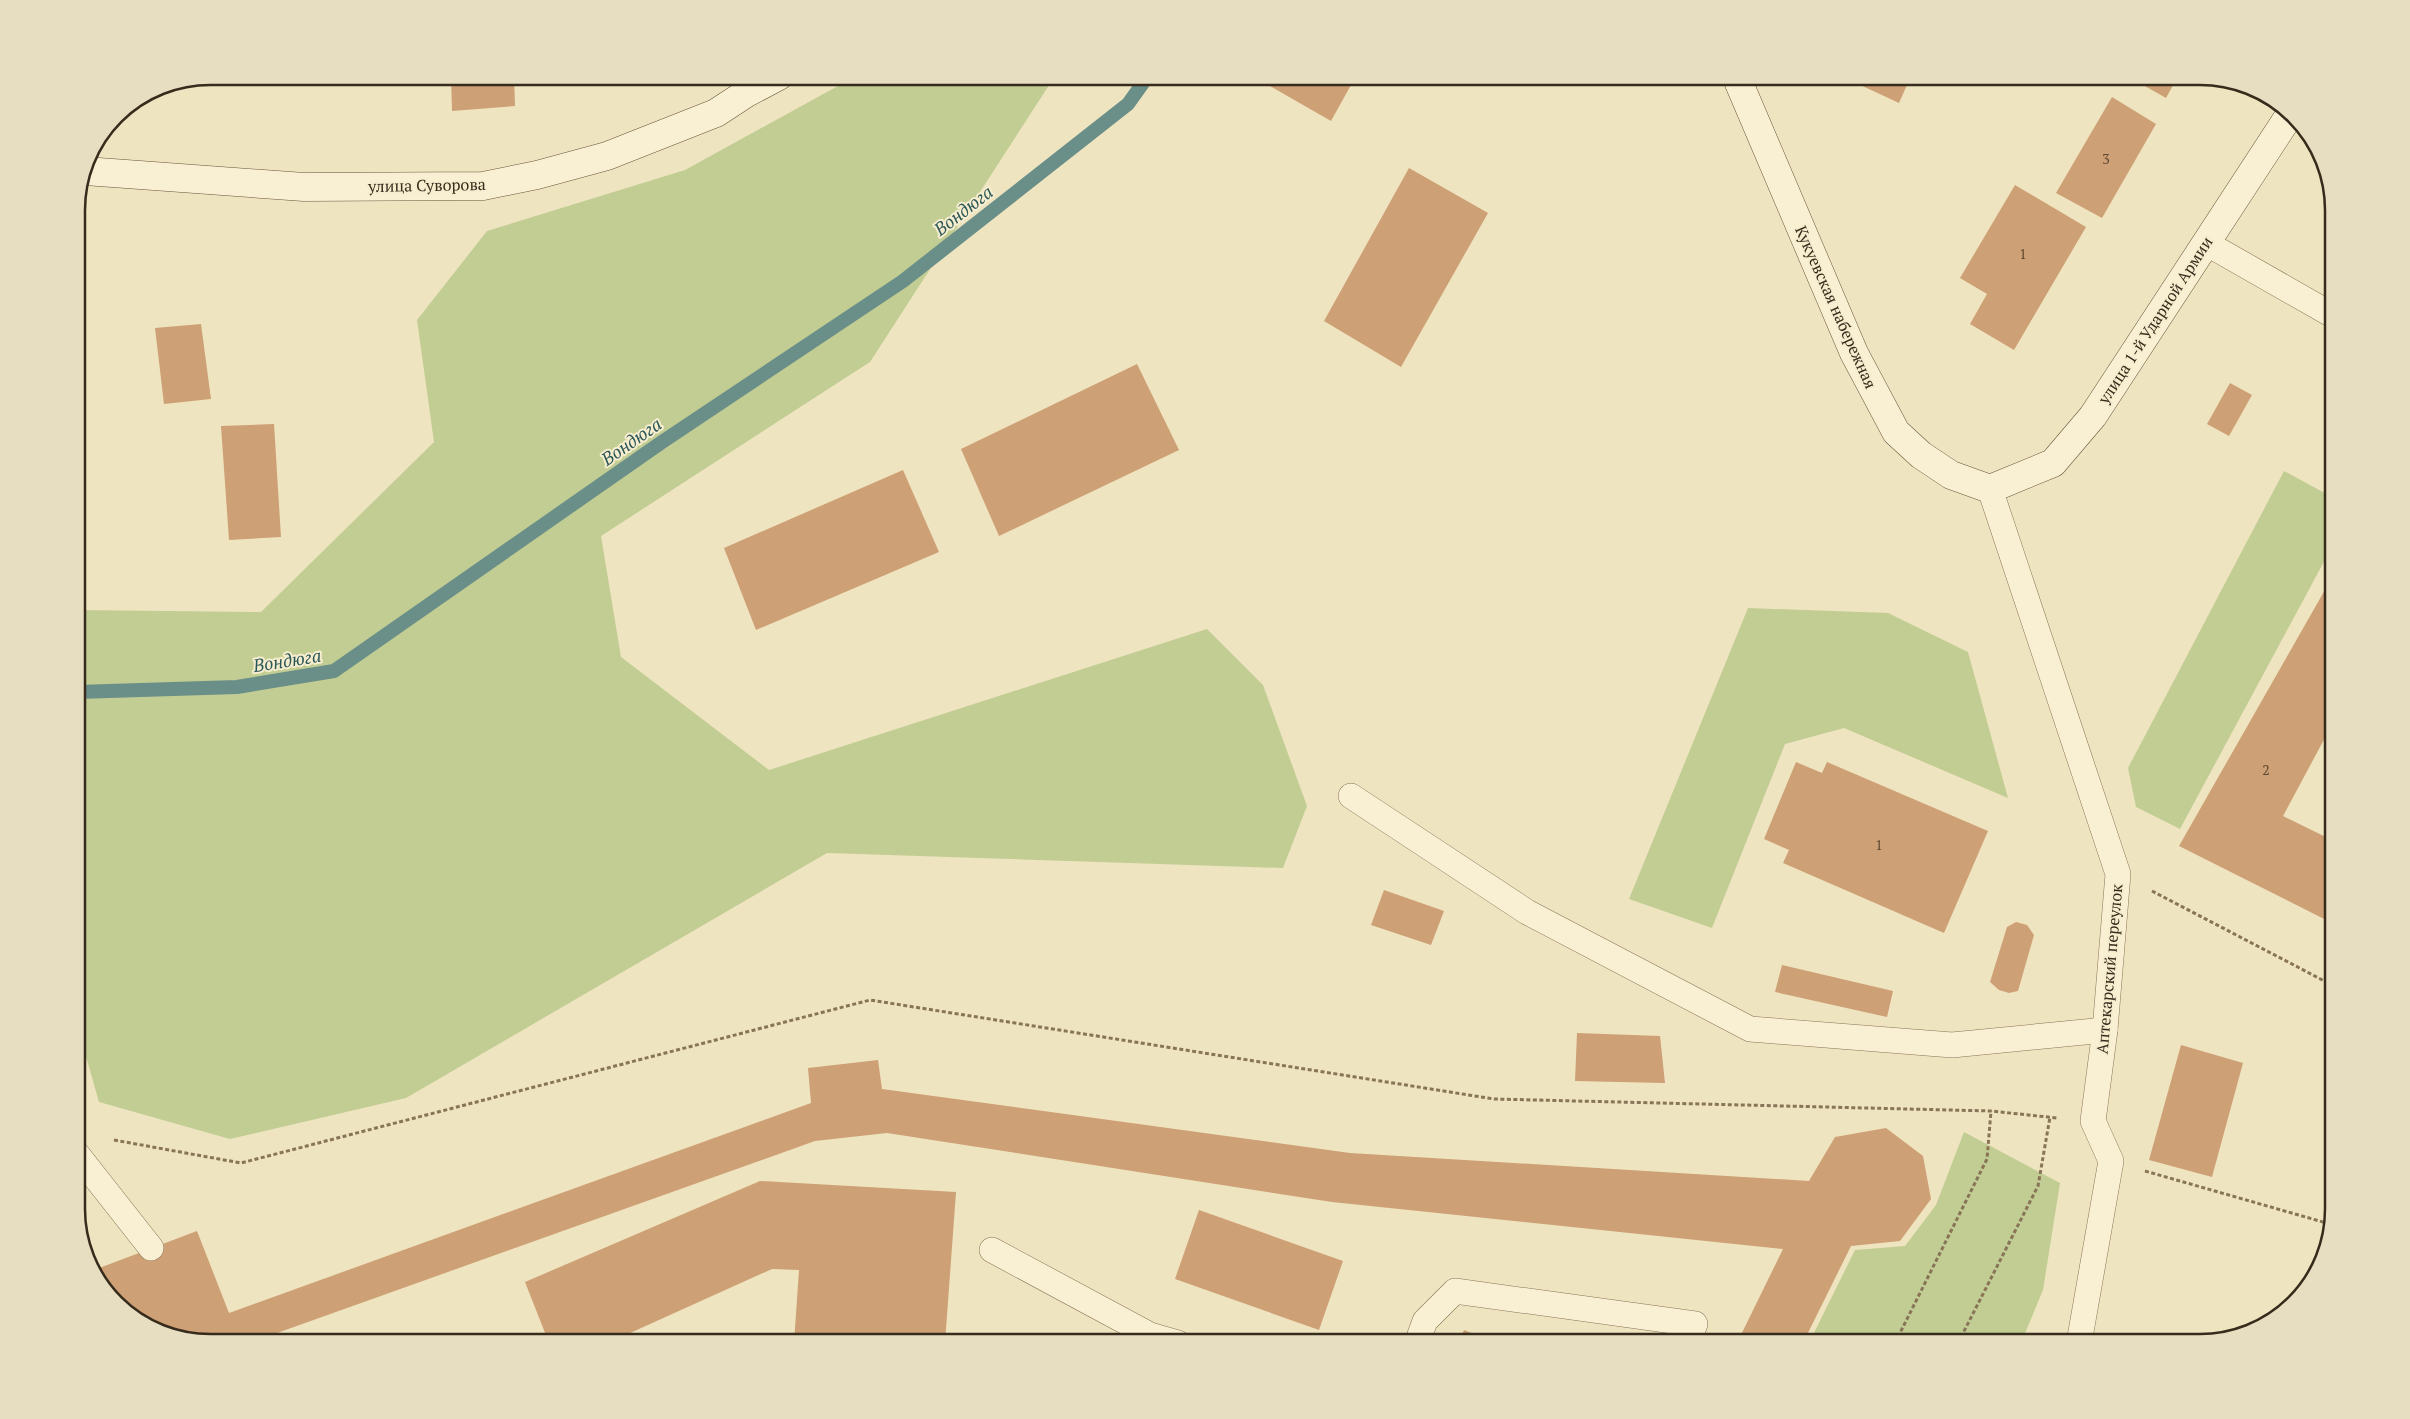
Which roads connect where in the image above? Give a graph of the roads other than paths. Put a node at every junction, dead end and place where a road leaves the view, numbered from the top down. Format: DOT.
graph roads {
  1 [pos="762,85"];
  2 [pos="1740,85"];
  3 [pos="2286,120"];
  4 [pos="91,171"];
  5 [pos="2206,242"];
  6 [pos="2325,311"];
  7 [pos="1990,489"];
  8 [pos="1351,796"];
  9 [pos="2105,1030"];
  10 [pos="85,1165"];
  11 [pos="151,1248"];
  12 [pos="992,1250"];
  13 [pos="1148,1334"];
  14 [pos="1420,1334"];
  15 [pos="1691,1334"];
  16 [pos="2081,1334"];
  1 -- 4 [label="main road, улица Суворова"];
  2 -- 7 [label="main road, Кукуевская набережная"];
  3 -- 5 [label="main road, улица 1-й Ударной Армии"];
  5 -- 6 [label="lane"];
  5 -- 7 [label="main road, улица 1-й Ударной Армии"];
  7 -- 9 [label="lane, Аптекарский переулок"];
  8 -- 9 [label="lane"];
  9 -- 16 [label="lane, Аптекарский переулок"];
  10 -- 11 [label="lane"];
  12 -- 13 [label="lane"];
  14 -- 15 [label="lane"];
}
